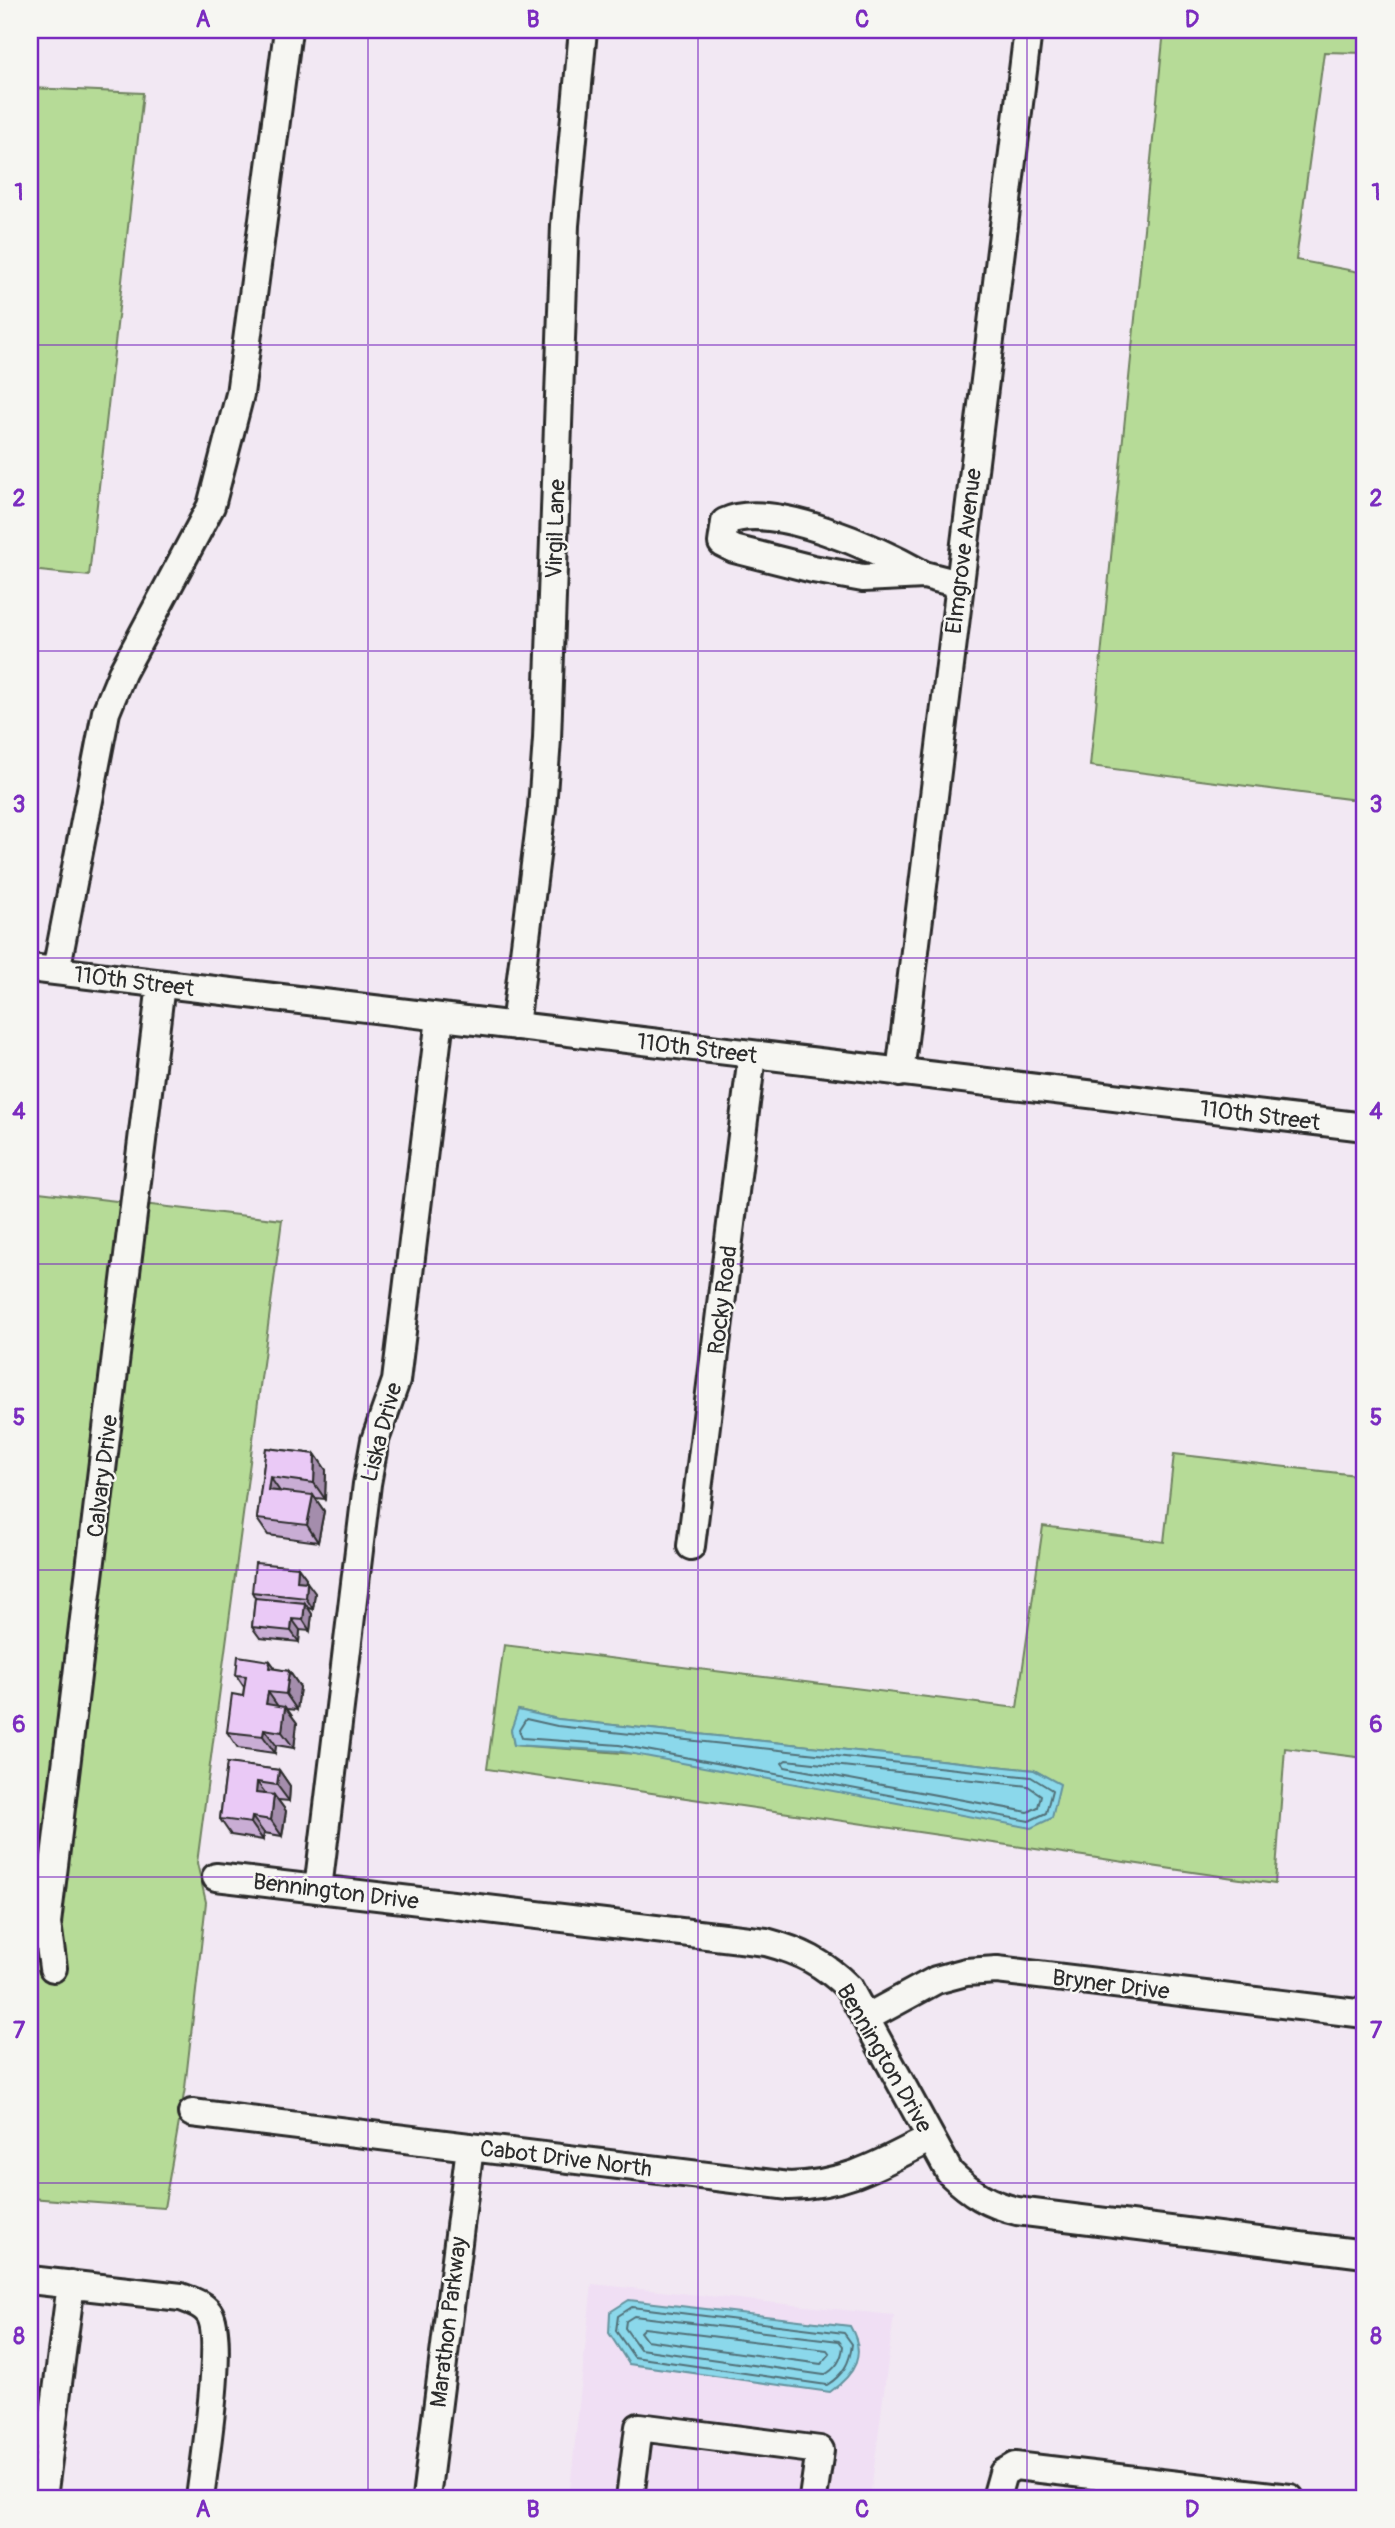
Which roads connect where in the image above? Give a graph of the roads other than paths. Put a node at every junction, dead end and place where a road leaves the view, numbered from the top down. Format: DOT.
graph roads {
  1 [pos="288,30"];
  2 [pos="583,30"];
  3 [pos="1028,30"];
  4 [pos="924,575"];
  5 [pos="959,584"];
  6 [pos="30,968"];
  7 [pos="56,971"];
  8 [pos="161,984"];
  9 [pos="440,1018"];
  10 [pos="515,1026"];
  11 [pos="752,1055"];
  12 [pos="900,1073"];
  13 [pos="1365,1127"];
  14 [pos="691,1546"];
  15 [pos="216,1877"];
  16 [pos="318,1889"];
  17 [pos="53,1968"];
  18 [pos="1365,2014"];
  19 [pos="866,2018"];
  20 [pos="192,2113"];
  21 [pos="931,2138"];
  22 [pos="470,2147"];
  23 [pos="1365,2254"];
  24 [pos="30,2280"];
  25 [pos="71,2284"];
  26 [pos="43,2498"];
  27 [pos="200,2498"];
  28 [pos="426,2498"];
  29 [pos="630,2498"];
  30 [pos="813,2498"];
  31 [pos="996,2498"];
  32 [pos="1290,2498"];
  1 -- 7 [label="street"];
  2 -- 10 [label="street, Virgil Lane"];
  3 -- 5 [label="street, Elmgrove Avenue"];
  4 -- 4 [label="street"];
  4 -- 5 [label="street"];
  5 -- 12 [label="street, Elmgrove Avenue"];
  6 -- 7 [label="street, 110th Street"];
  7 -- 8 [label="street, 110th Street"];
  8 -- 9 [label="street, 110th Street"];
  8 -- 17 [label="street, Calvary Drive"];
  9 -- 10 [label="street, 110th Street"];
  9 -- 16 [label="street, Liska Drive"];
  10 -- 11 [label="street, 110th Street"];
  11 -- 12 [label="street, 110th Street"];
  11 -- 14 [label="street, Rocky Road"];
  12 -- 13 [label="street, 110th Street"];
  15 -- 16 [label="street, Bennington Drive"];
  16 -- 19 [label="street, Bennington Drive"];
  18 -- 19 [label="street, Bryner Drive"];
  19 -- 21 [label="street, Bennington Drive"];
  20 -- 22 [label="street, Cabot Drive North"];
  21 -- 22 [label="street, Cabot Drive North"];
  21 -- 23 [label="street, Bennington Drive"];
  22 -- 28 [label="street, Marathon Parkway"];
  24 -- 25 [label="street"];
  25 -- 26 [label="street"];
  25 -- 27 [label="street"];
  29 -- 30 [label="street"];
  31 -- 32 [label="street"];
}
